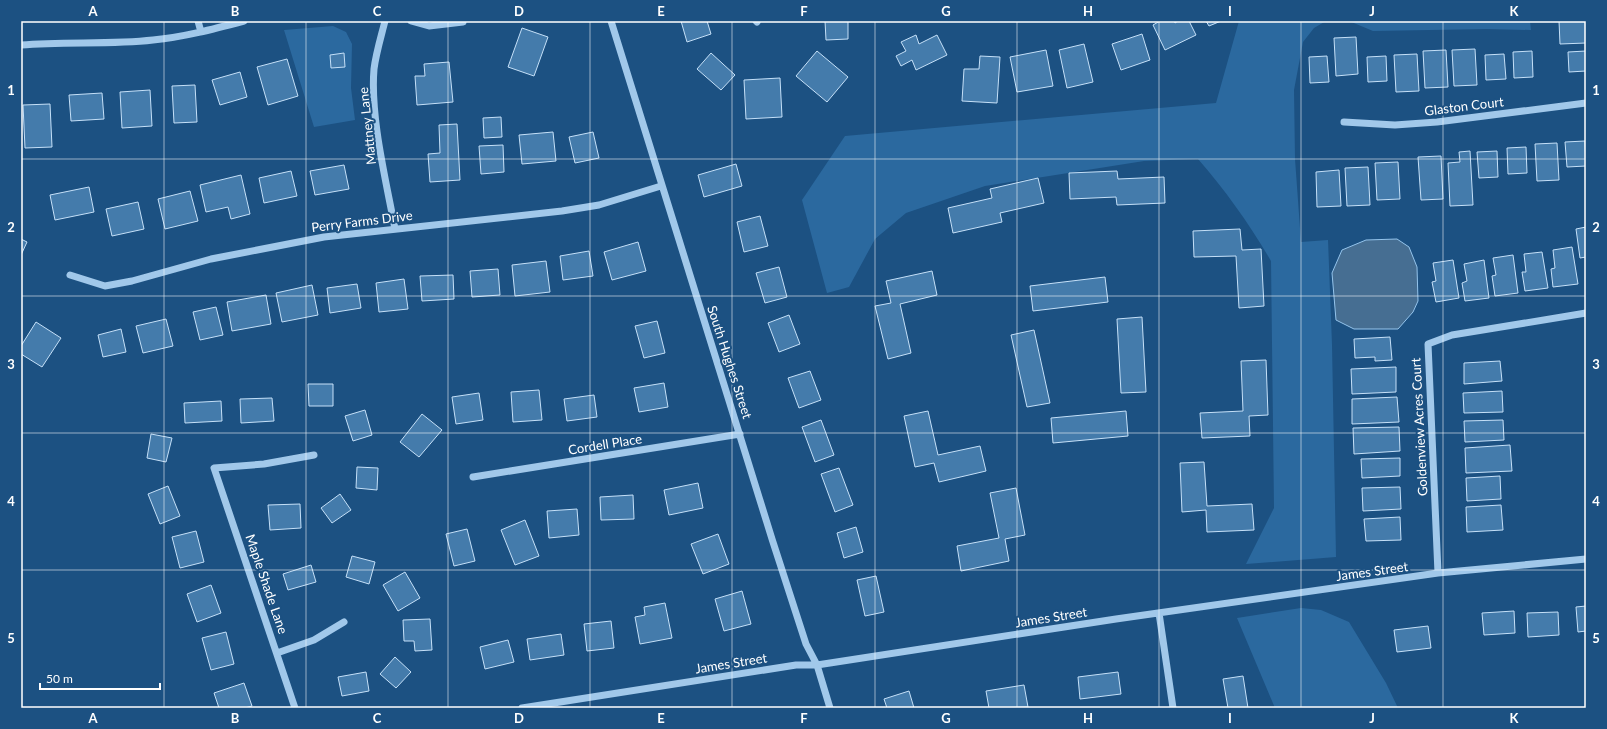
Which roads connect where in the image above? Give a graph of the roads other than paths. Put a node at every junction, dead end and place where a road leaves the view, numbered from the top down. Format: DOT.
graph roads {
  1 [pos="198,21"];
  2 [pos="244,21"];
  3 [pos="385,21"];
  4 [pos="411,21"];
  5 [pos="611,21"];
  6 [pos="463,22"];
  7 [pos="201,32"];
  8 [pos="21,45"];
  9 [pos="1586,103"];
  10 [pos="1344,122"];
  11 [pos="661,186"];
  12 [pos="395,228"];
  13 [pos="70,275"];
  14 [pos="1586,313"];
  15 [pos="740,434"];
  16 [pos="314,455"];
  17 [pos="473,477"];
  18 [pos="1586,559"];
  19 [pos="1438,573"];
  20 [pos="1159,613"];
  21 [pos="344,622"];
  22 [pos="277,653"];
  23 [pos="817,665"];
  24 [pos="295,708"];
  25 [pos="522,708"];
  26 [pos="830,708"];
  27 [pos="1173,708"];
  1 -- 7 [label="street"];
  2 -- 7 [label="street"];
  3 -- 12 [label="street, Mattney Lane"];
  4 -- 6 [label="street"];
  5 -- 11 [label="street, South Hughes Street"];
  7 -- 8 [label="street"];
  9 -- 10 [label="street, Glaston Court"];
  11 -- 12 [label="street, Perry Farms Drive"];
  11 -- 15 [label="street, South Hughes Street"];
  12 -- 13 [label="street, Perry Farms Drive"];
  14 -- 19 [label="street, Goldenview Acres Court"];
  15 -- 17 [label="street, Cordell Place"];
  15 -- 23 [label="street, South Hughes Street"];
  16 -- 22 [label="street, Maple Shade Lane"];
  18 -- 19 [label="street, James Street"];
  19 -- 20 [label="street, James Street"];
  20 -- 23 [label="street, James Street"];
  20 -- 27 [label="street"];
  21 -- 22 [label="street"];
  22 -- 24 [label="street, Maple Shade Lane"];
  23 -- 25 [label="street, James Street"];
  23 -- 26 [label="street, South Hughes Street"];
}
